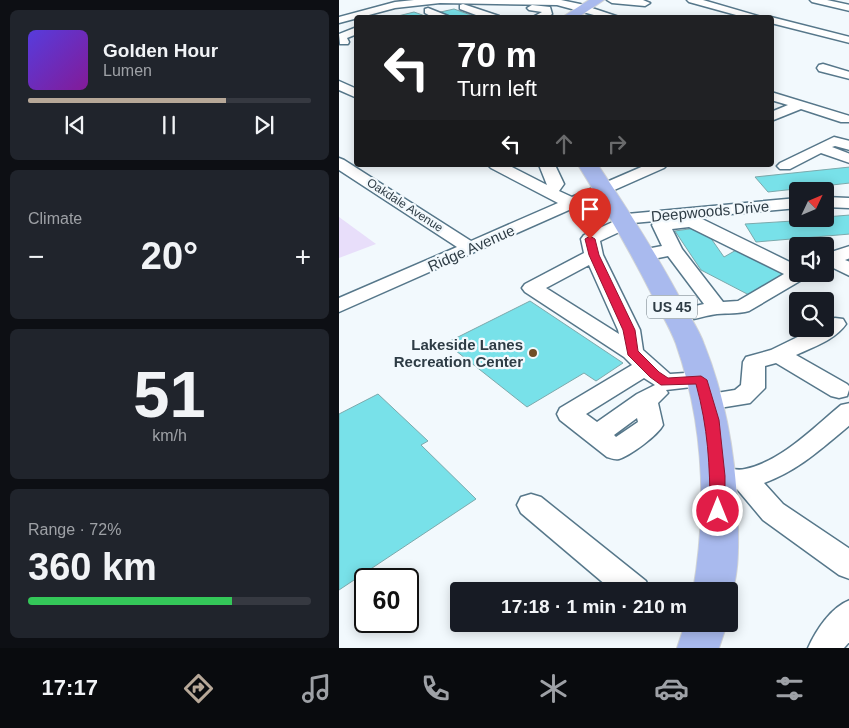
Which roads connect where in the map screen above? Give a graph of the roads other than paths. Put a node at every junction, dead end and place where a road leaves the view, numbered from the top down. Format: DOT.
graph roads {
  1 [pos="598,0"];
  2 [pos="613,0"];
  3 [pos="692,0"];
  4 [pos="815,0"];
  5 [pos="416,1"];
  6 [pos="511,1"];
  7 [pos="562,1"];
  8 [pos="645,3"];
  9 [pos="469,4"];
  10 [pos="583,7"];
  11 [pos="849,8"];
  12 [pos="428,11"];
  13 [pos="367,15"];
  14 [pos="389,15"];
  15 [pos="437,15"];
  16 [pos="489,15"];
  17 [pos="544,15"];
  18 [pos="571,15"];
  19 [pos="609,15"];
  20 [pos="749,15"];
  21 [pos="354,18"];
  22 [pos="339,20"];
  23 [pos="774,22"];
  24 [pos="354,31"];
  25 [pos="849,40"];
  26 [pos="354,41"];
  27 [pos="341,42"];
  28 [pos="823,68"];
  29 [pos="849,76"];
  30 [pos="339,85"];
  31 [pos="354,92"];
  32 [pos="774,97"];
  33 [pos="800,105"];
  34 [pos="774,116"];
  35 [pos="846,119"];
  36 [pos="849,146"];
  37 [pos="820,148"];
  38 [pos="849,159"];
  39 [pos="339,163"];
  40 [pos="785,166"];
  41 [pos="500,167"];
  42 [pos="548,167"];
  43 [pos="589,167"];
  44 [pos="654,167"];
  45 [pos="603,189"];
  46 [pos="549,192"];
  47 [pos="834,202"];
  48 [pos="570,203"];
  49 [pos="849,203"];
  50 [pos="789,205"];
  51 [pos="675,219"];
  52 [pos="623,221"];
  53 [pos="470,248"];
  54 [pos="673,250"];
  55 [pos="849,251"];
  56 [pos="594,255"];
  57 [pos="643,255"];
  58 [pos="849,270"];
  59 [pos="339,306"];
  60 [pos="717,308"];
  61 [pos="676,316"];
  62 [pos="835,324"];
  63 [pos="779,355"];
  64 [pos="639,359"];
  65 [pos="666,382"];
  66 [pos="704,391"];
  67 [pos="844,400"];
  68 [pos="731,478"];
  69 [pos="531,505"];
  70 [pos="849,566"];
  71 [pos="624,582"];
  72 [pos="715,582"];
  73 [pos="849,614"];
  74 [pos="703,632"];
  75 [pos="698,648"];
  76 [pos="825,648"];
  1 -- 10 [label="main road"];
  2 -- 8 [label="street"];
  3 -- 20 [label="street"];
  4 -- 11 [label="street"];
  5 -- 9 [label="street"];
  5 -- 13 [label="street"];
  6 -- 7 [label="street"];
  6 -- 9 [label="street"];
  7 -- 10 [label="street"];
  9 -- 12 [label="street"];
  9 -- 16 [label="street"];
  9 -- 17 [label="street"];
  10 -- 18 [label="main road"];
  10 -- 19 [label="street"];
  12 -- 14 [label="street"];
  12 -- 15 [label="street"];
  21 -- 22 [label="street"];
  23 -- 25 [label="street"];
  24 -- 27 [label="street"];
  26 -- 27 [label="street"];
  28 -- 29 [label="street"];
  30 -- 31 [label="street"];
  32 -- 33 [label="street"];
  33 -- 34 [label="street"];
  33 -- 35 [label="street"];
  36 -- 37 [label="street"];
  37 -- 38 [label="street"];
  37 -- 40 [label="street"];
  39 -- 53 [label="street, Oakdale Avenue"];
  41 -- 46 [label="street"];
  42 -- 46 [label="street"];
  43 -- 45 [label="main road, US 45"];
  44 -- 45 [label="street, Ridge Avenue"];
  45 -- 48 [label="street, Ridge Avenue"];
  45 -- 52 [label="main road, US 45"];
  46 -- 48 [label="street"];
  47 -- 49 [label="street"];
  48 -- 53 [label="street, Ridge Avenue"];
  50 -- 51 [label="street, Deepwoods Drive"];
  51 -- 52 [label="street, Deepwoods Drive"];
  51 -- 54 [label="street"];
  51 -- 60 [label="street"];
  52 -- 56 [label="street"];
  52 -- 57 [label="main road, US 45"];
  53 -- 59 [label="street, Ridge Avenue"];
  54 -- 57 [label="street"];
  54 -- 60 [label="street"];
  55 -- 58 [label="street"];
  56 -- 64 [label="street"];
  56 -- 64 [label="street"];
  57 -- 61 [label="main road, US 45"];
  60 -- 61 [label="street"];
  61 -- 66 [label="main road, US 45"];
  62 -- 63 [label="street"];
  63 -- 66 [label="street"];
  63 -- 67 [label="street"];
  64 -- 65 [label="street"];
  64 -- 65 [label="street"];
  65 -- 66 [label="street"];
  66 -- 68 [label="main road, US 45"];
  67 -- 68 [label="street"];
  68 -- 70 [label="street"];
  68 -- 72 [label="main road, US 45"];
  69 -- 71 [label="street"];
  73 -- 76 [label="street"];
  74 -- 75 [label="main road"];
}
